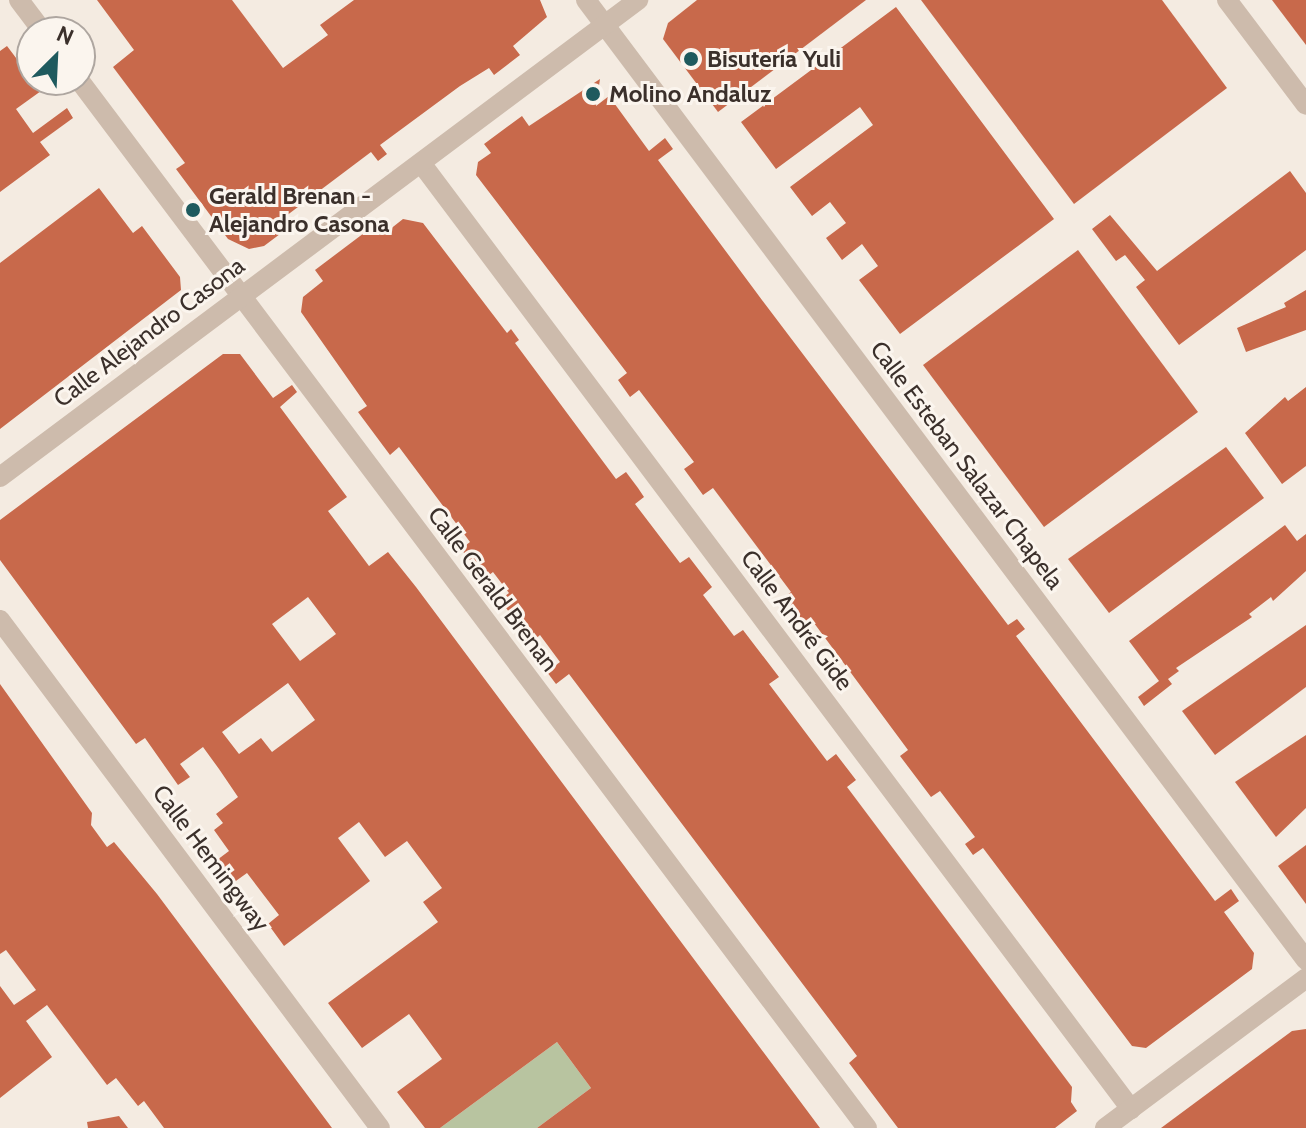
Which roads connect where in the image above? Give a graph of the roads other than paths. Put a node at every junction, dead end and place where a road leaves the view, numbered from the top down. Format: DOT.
graph roads {
  1 [pos="586,0"];
  2 [pos="638,0"];
  3 [pos="1227,0"];
  4 [pos="605,25"];
  5 [pos="91,96"];
  6 [pos="1306,105"];
  7 [pos="421,163"];
  8 [pos="240,296"];
  9 [pos="0,477"];
  10 [pos="0,620"];
  11 [pos="1306,960"];
  12 [pos="1306,978"];
  13 [pos="1131,1109"];
  14 [pos="380,1128"];
  15 [pos="867,1128"];
  16 [pos="1105,1128"];
  1 -- 4 [label="street, Calle Esteban Salazar Chapela"];
  2 -- 4 [label="street, Calle Alejandro Casona"];
  3 -- 6 [label="street"];
  4 -- 7 [label="street, Calle Alejandro Casona"];
  4 -- 11 [label="street, Calle Esteban Salazar Chapela"];
  5 -- 8 [label="street, Calle Gerald Brenan"];
  7 -- 8 [label="street, Calle Alejandro Casona"];
  7 -- 13 [label="street, Calle André Gide"];
  8 -- 9 [label="street, Calle Alejandro Casona"];
  8 -- 15 [label="street, Calle Gerald Brenan"];
  10 -- 14 [label="street, Calle Hemingway"];
  12 -- 13 [label="street"];
  13 -- 16 [label="street"];
}
